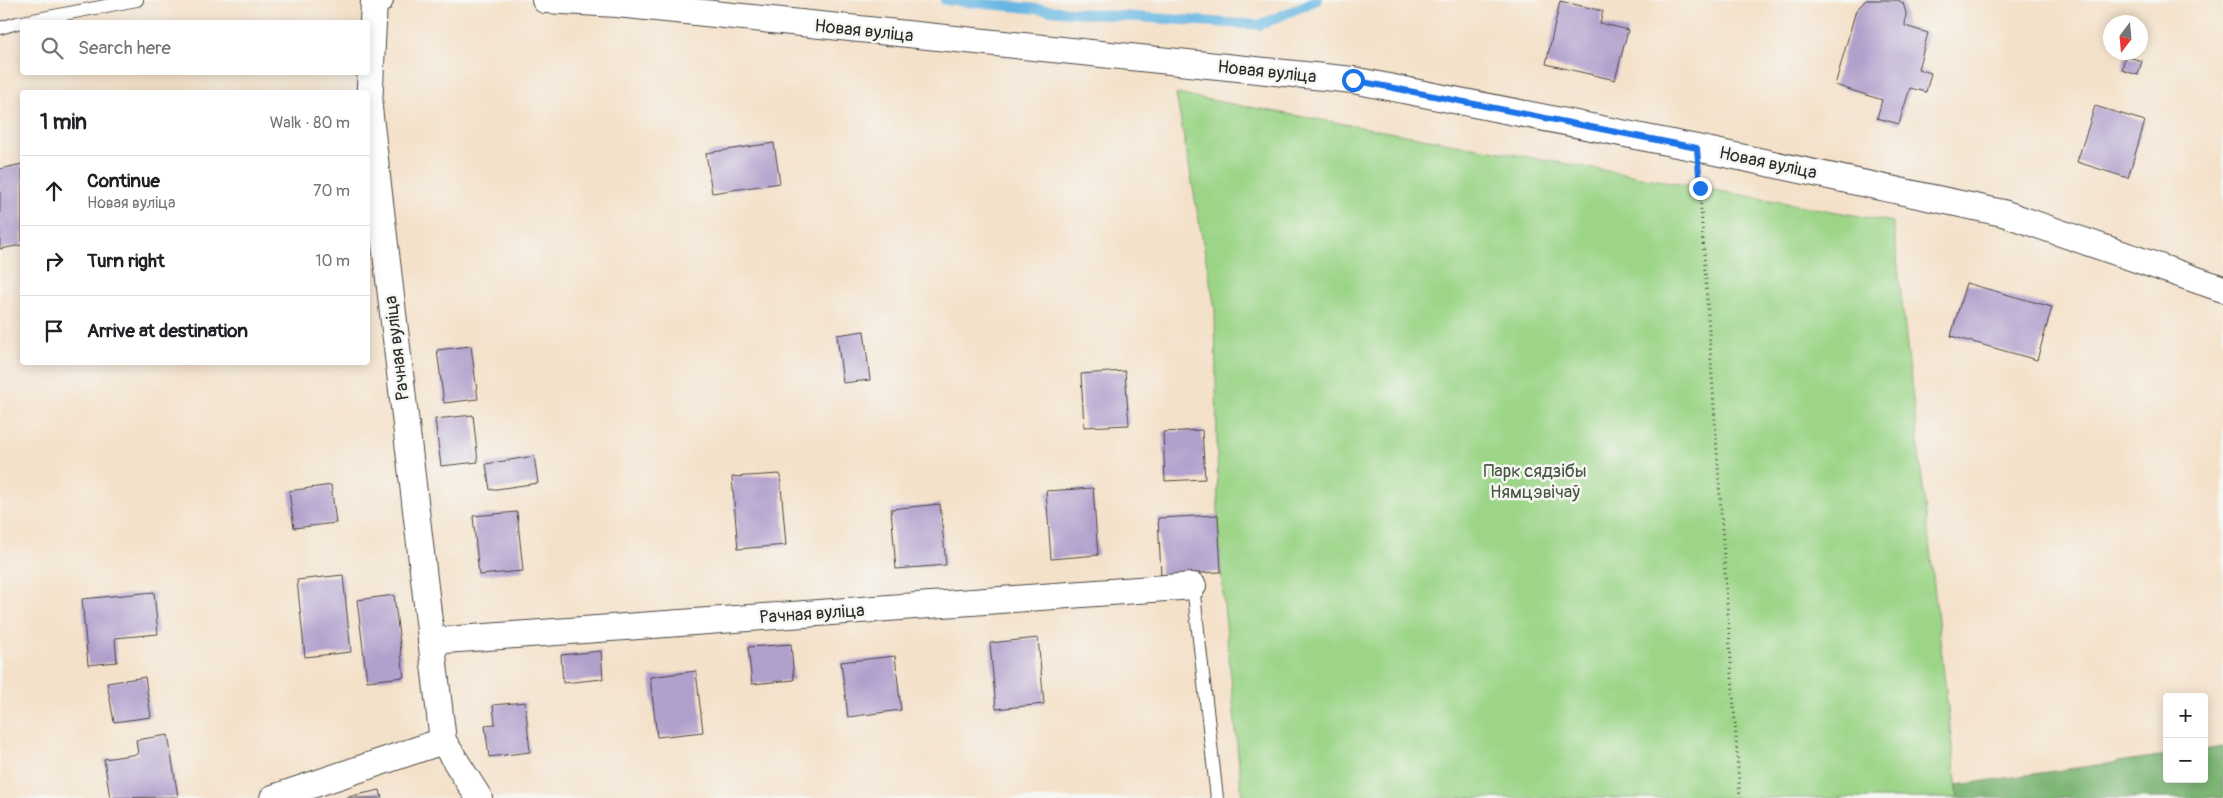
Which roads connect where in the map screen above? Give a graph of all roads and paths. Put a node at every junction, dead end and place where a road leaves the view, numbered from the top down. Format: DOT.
graph roads {
  1 [pos="137,0"];
  2 [pos="368,0"];
  3 [pos="380,0"];
  4 [pos="545,0"];
  5 [pos="374,1"];
  6 [pos="33,20"];
  7 [pos="20,22"];
  8 [pos="0,28"];
  9 [pos="370,90"];
  10 [pos="370,117"];
  11 [pos="1697,148"];
  12 [pos="2223,289"];
  13 [pos="1193,586"];
  14 [pos="431,641"];
  15 [pos="444,741"];
  16 [pos="273,798"];
  17 [pos="479,798"];
  18 [pos="1217,798"];
  19 [pos="1740,798"];
  1 -- 6 [label="lane"];
  2 -- 5 [label="lane"];
  3 -- 5 [label="street"];
  4 -- 11 [label="street, Новая вуліца"];
  5 -- 9 [label="street, Рачная вуліца"];
  7 -- 8 [label="lane"];
  10 -- 14 [label="street, Рачная вуліца"];
  11 -- 12 [label="street, Новая вуліца"];
  11 -- 19 [label="path"];
  13 -- 14 [label="street, Рачная вуліца"];
  13 -- 18 [label="lane"];
  14 -- 15 [label="street, Рачная вуліца"];
  15 -- 16 [label="street"];
  15 -- 17 [label="street, Рачная вуліца"];
}
